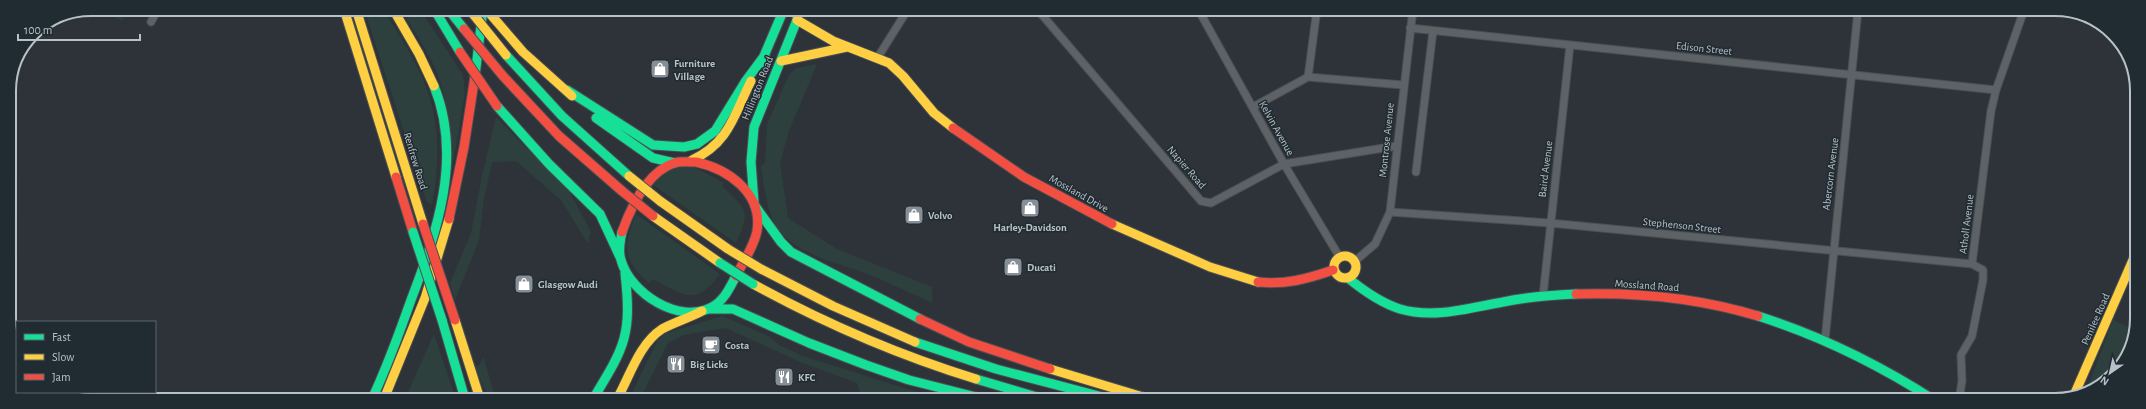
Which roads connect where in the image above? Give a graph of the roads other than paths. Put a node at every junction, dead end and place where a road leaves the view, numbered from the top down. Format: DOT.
graph roads {
  1 [pos="154,16"];
  2 [pos="346,16"];
  3 [pos="358,16"];
  4 [pos="397,16"];
  5 [pos="438,16"];
  6 [pos="454,16"];
  7 [pos="475,16"];
  8 [pos="483,16"];
  9 [pos="490,16"];
  10 [pos="781,16"];
  11 [pos="797,16"];
  12 [pos="904,16"];
  13 [pos="1043,16"];
  14 [pos="1202,16"];
  15 [pos="1315,16"];
  16 [pos="1411,16"];
  17 [pos="1857,16"];
  18 [pos="2022,16"];
  19 [pos="797,20"];
  20 [pos="151,22"];
  21 [pos="1410,28"];
  22 [pos="1433,31"];
  23 [pos="1570,45"];
  24 [pos="847,47"];
  25 [pos="765,55"];
  26 [pos="878,57"];
  27 [pos="781,61"];
  28 [pos="1852,74"];
  29 [pos="1308,77"];
  30 [pos="1404,85"];
  31 [pos="567,90"];
  32 [pos="1996,90"];
  33 [pos="1253,107"];
  34 [pos="1396,146"];
  35 [pos="687,162"];
  36 [pos="674,163"];
  37 [pos="1284,164"];
  38 [pos="1416,172"];
  39 [pos="754,204"];
  40 [pos="1390,212"];
  41 [pos="1550,224"];
  42 [pos="1832,251"];
  43 [pos="1339,256"];
  44 [pos="620,257"];
  45 [pos="1355,261"];
  46 [pos="1972,264"];
  47 [pos="2130,267"];
  48 [pos="625,270"];
  49 [pos="1333,270"];
  50 [pos="1348,278"];
  51 [pos="1543,296"];
  52 [pos="706,310"];
  53 [pos="1825,340"];
  54 [pos="2076,390"];
  55 [pos="375,393"];
  56 [pos="386,393"];
  57 [pos="463,393"];
  58 [pos="478,393"];
  59 [pos="596,393"];
  60 [pos="620,393"];
  61 [pos="960,393"];
  62 [pos="1023,393"];
  63 [pos="1088,393"];
  64 [pos="1130,393"];
  65 [pos="1922,393"];
  66 [pos="1960,393"];
  1 -- 20 [label="street"];
  2 -- 57 [label="main road, bridge"];
  3 -- 58 [label="main road, Renfrew Road, bridge"];
  4 -- 55 [label="main road"];
  5 -- 44 [label="main road, bridge"];
  6 -- 62 [label="main road, bridge"];
  7 -- 63 [label="main road, bridge"];
  8 -- 56 [label="main road"];
  9 -- 31 [label="main road"];
  10 -- 25 [label="main road, Hillington Road"];
  11 -- 19 [label="main road, Hillington Road"];
  12 -- 26 [label="street"];
  13 -- 37 [label="street, Napier Road"];
  14 -- 33 [label="street, Kelvin Avenue"];
  15 -- 29 [label="street"];
  16 -- 21 [label="street, Montrose Avenue"];
  17 -- 28 [label="street, Abercorn Avenue"];
  18 -- 32 [label="street, Atholl Avenue"];
  19 -- 24 [label="main road, Mossland Drive"];
  19 -- 27 [label="main road, Hillington Road"];
  21 -- 22 [label="street, Edison Street"];
  21 -- 30 [label="street, Montrose Avenue"];
  22 -- 23 [label="street, Edison Street"];
  22 -- 38 [label="street"];
  23 -- 28 [label="street, Edison Street"];
  23 -- 41 [label="street, Baird Avenue"];
  24 -- 26 [label="main road, Mossland Drive"];
  24 -- 27 [label="main road, Mossland Drive"];
  25 -- 31 [label="main road"];
  25 -- 35 [label="main road, Hillington Road"];
  26 -- 49 [label="main road, Mossland Drive"];
  27 -- 39 [label="main road, Hillington Road"];
  28 -- 32 [label="street, Edison Street"];
  28 -- 42 [label="street, Abercorn Avenue"];
  29 -- 30 [label="street"];
  29 -- 33 [label="street"];
  30 -- 34 [label="street, Montrose Avenue"];
  31 -- 36 [label="main road"];
  32 -- 46 [label="street, Atholl Avenue"];
  33 -- 37 [label="street, Kelvin Avenue"];
  34 -- 37 [label="street, Napier Road"];
  34 -- 40 [label="street, Montrose Avenue"];
  35 -- 36 [label="main road"];
  35 -- 39 [label="main road"];
  36 -- 44 [label="main road"];
  37 -- 43 [label="street, Kelvin Avenue"];
  39 -- 52 [label="main road"];
  39 -- 64 [label="main road"];
  40 -- 41 [label="street, Stephenson Street"];
  40 -- 45 [label="street, Montrose Avenue"];
  41 -- 42 [label="street, Stephenson Street"];
  41 -- 51 [label="street, Baird Avenue"];
  42 -- 46 [label="street, Stephenson Street"];
  42 -- 53 [label="street, Abercorn Avenue"];
  43 -- 45 [label="main road"];
  43 -- 49 [label="main road"];
  44 -- 48 [label="main road"];
  45 -- 50 [label="main road"];
  46 -- 66 [label="street, Atholl Avenue"];
  47 -- 54 [label="main road, Penilee Road"];
  48 -- 52 [label="main road"];
  48 -- 59 [label="main road"];
  49 -- 50 [label="main road"];
  50 -- 51 [label="main road, Mossland Road"];
  51 -- 53 [label="main road, Mossland Road"];
  52 -- 60 [label="main road"];
  52 -- 61 [label="main road"];
  53 -- 65 [label="main road, Mossland Road"];
}
